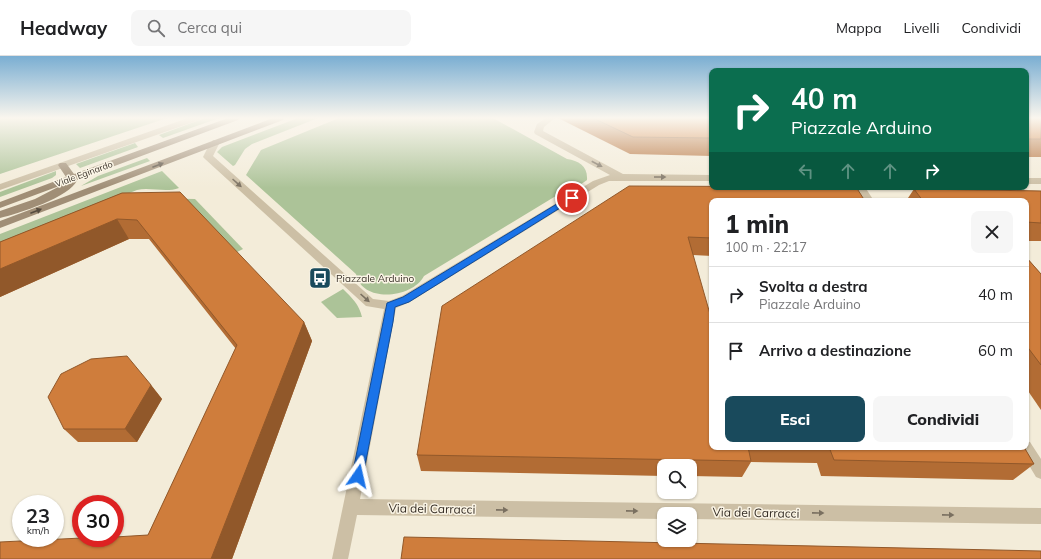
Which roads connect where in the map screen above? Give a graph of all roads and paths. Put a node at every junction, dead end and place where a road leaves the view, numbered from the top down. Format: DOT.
graph roads {
  1 [pos="128,141"];
  2 [pos="171,141"];
  3 [pos="555,141"];
  4 [pos="216,142"];
  5 [pos="63,165"];
  6 [pos="620,177"];
  7 [pos="72,178"];
  8 [pos="709,178"];
  9 [pos="1029,181"];
  10 [pos="1041,181"];
  11 [pos="0,188"];
  12 [pos="0,205"];
  13 [pos="0,215"];
  14 [pos="0,225"];
  15 [pos="390,305"];
  16 [pos="1027,450"];
  17 [pos="1041,472"];
  18 [pos="352,507"];
  19 [pos="1041,516"];
  20 [pos="340,559"];
  1 -- 5 [label="street, Viale Eginardo"];
  2 -- 7 [label="main road, Viale Eginardo"];
  3 -- 6 [label="street, one-way"];
  14 -- 4 [label="main road, Viale Eginardo, one-way"];
  4 -- 15 [label="street, one-way"];
  5 -- 7 [label="main road"];
  5 -- 11 [label="street, Viale Eginardo"];
  6 -- 8 [label="street, one-way"];
  6 -- 15 [label="street"];
  7 -- 12 [label="main road, Viale Eginardo"];
  7 -- 13 [label="main road"];
  9 -- 10 [label="street"];
  15 -- 18 [label="street"];
  16 -- 17 [label="street"];
  18 -- 19 [label="street, Via dei Carracci, one-way"];
  18 -- 20 [label="street"];
}
